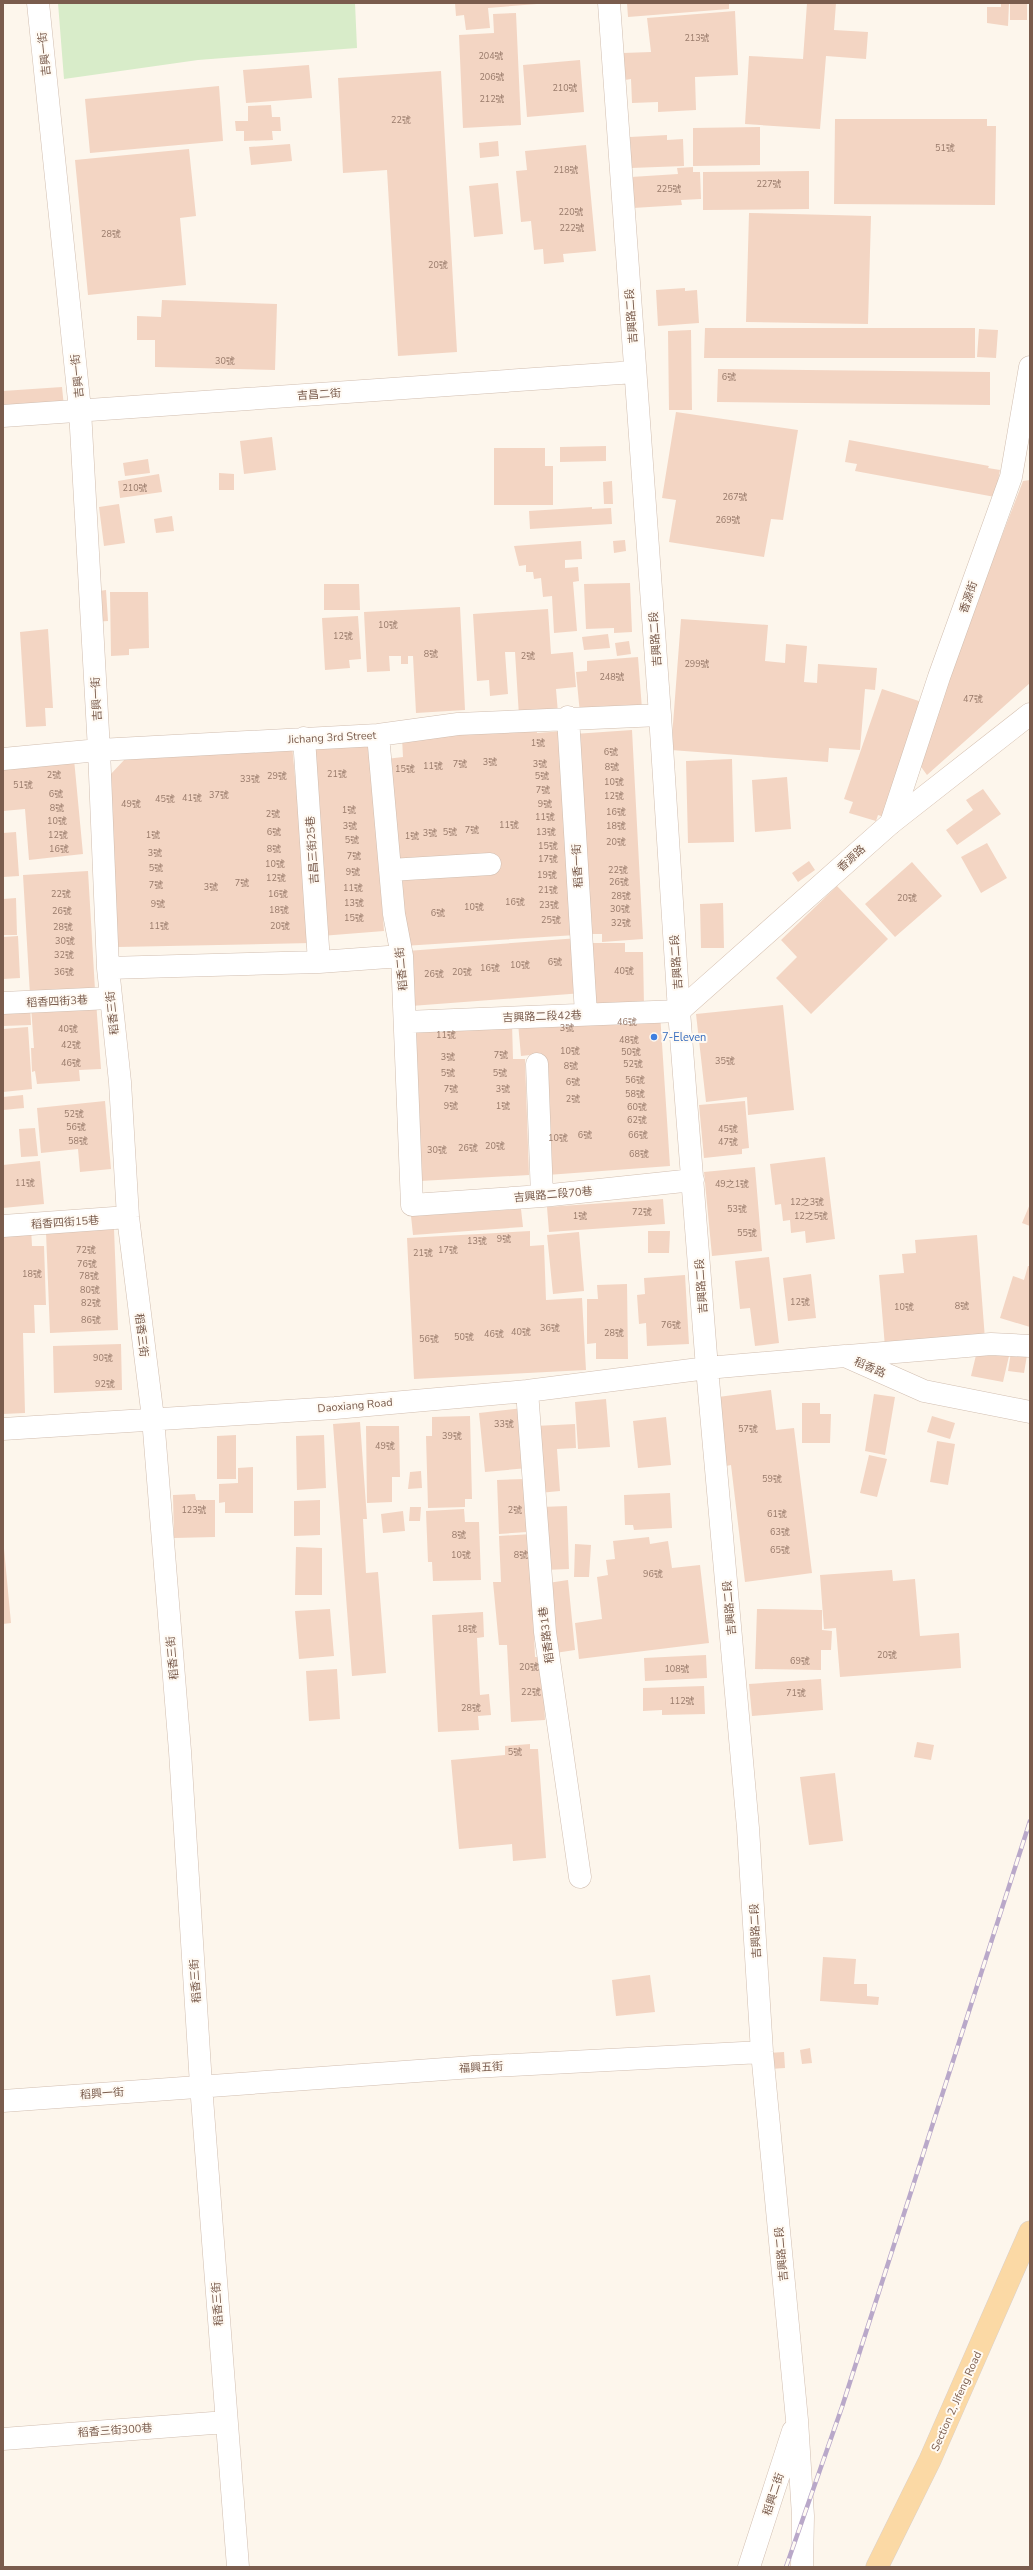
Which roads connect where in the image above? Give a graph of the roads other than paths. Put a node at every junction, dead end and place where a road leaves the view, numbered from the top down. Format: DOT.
graph roads {
  1 [pos="38,3"];
  2 [pos="609,3"];
  3 [pos="1030,367"];
  4 [pos="635,372"];
  5 [pos="80,410"];
  6 [pos="3,416"];
  7 [pos="1030,714"];
  8 [pos="660,715"];
  9 [pos="568,717"];
  10 [pos="378,735"];
  11 [pos="304,738"];
  12 [pos="99,750"];
  13 [pos="3,759"];
  14 [pos="891,823"];
  15 [pos="490,864"];
  16 [pos="390,870"];
  17 [pos="402,956"];
  18 [pos="319,962"];
  19 [pos="108,968"];
  20 [pos="110,998"];
  21 [pos="3,1003"];
  22 [pos="679,1011"];
  23 [pos="586,1014"];
  24 [pos="405,1022"];
  25 [pos="537,1064"];
  26 [pos="693,1180"];
  27 [pos="542,1196"];
  28 [pos="412,1205"];
  29 [pos="128,1217"];
  30 [pos="3,1226"];
  31 [pos="1030,1346"];
  32 [pos="845,1356"];
  33 [pos="707,1368"];
  34 [pos="527,1391"];
  35 [pos="1030,1412"];
  36 [pos="152,1418"];
  37 [pos="3,1429"];
  38 [pos="580,1877"];
  39 [pos="762,2052"];
  40 [pos="201,2086"];
  41 [pos="3,2101"];
  42 [pos="1030,2232"];
  43 [pos="797,2420"];
  44 [pos="226,2422"];
  45 [pos="3,2439"];
  46 [pos="238,2567"];
  47 [pos="749,2567"];
  48 [pos="802,2567"];
  49 [pos="877,2567"];
  1 -- 5 [label="street, 吉興一街"];
  2 -- 4 [label="street, 吉興路二段"];
  3 -- 14 [label="street, 香源街"];
  4 -- 5 [label="street, 吉昌二街"];
  4 -- 8 [label="street, 吉興路二段"];
  5 -- 6 [label="street, 吉昌二街"];
  5 -- 12 [label="street, 吉興一街"];
  7 -- 14 [label="street, 香源路"];
  8 -- 9 [label="street, Jichang 3rd Street"];
  8 -- 22 [label="street, 吉興路二段"];
  9 -- 10 [label="street, Jichang 3rd Street"];
  9 -- 23 [label="street, 稻香一街"];
  10 -- 11 [label="street, Jichang 3rd Street"];
  10 -- 16 [label="street, 稻香二街"];
  11 -- 12 [label="street, Jichang 3rd Street"];
  11 -- 18 [label="street, 吉昌三街25巷"];
  12 -- 13 [label="street, Jichang 3rd Street"];
  12 -- 19 [label="street, 稻香三街"];
  14 -- 22 [label="street, 香源路"];
  15 -- 16 [label="street"];
  16 -- 17 [label="street, 稻香二街"];
  17 -- 18 [label="street"];
  17 -- 24 [label="street, 稻香二街"];
  18 -- 19 [label="street"];
  19 -- 20 [label="street, 稻香三街"];
  20 -- 21 [label="street, 稻香四街3巷"];
  20 -- 29 [label="street, 稻香三街"];
  22 -- 23 [label="street, 吉興路二段42巷"];
  22 -- 26 [label="street, 吉興路二段"];
  23 -- 24 [label="street, 吉興路二段42巷"];
  24 -- 28 [label="street, 稻香二街"];
  25 -- 27 [label="street"];
  26 -- 27 [label="street, 吉興路二段70巷"];
  26 -- 33 [label="street, 吉興路二段"];
  27 -- 28 [label="street, 吉興路二段70巷"];
  29 -- 30 [label="street, 稻香四街15巷"];
  29 -- 36 [label="street, 稻香三街"];
  31 -- 32 [label="street"];
  32 -- 33 [label="street, 稻香路"];
  32 -- 35 [label="street, 稻香路"];
  33 -- 34 [label="street, Daoxiang Road"];
  33 -- 39 [label="street, 吉興路二段"];
  34 -- 36 [label="street, Daoxiang Road"];
  34 -- 38 [label="street, 稻香路31巷"];
  36 -- 37 [label="street, Daoxiang Road"];
  36 -- 40 [label="street, 稻香三街"];
  39 -- 40 [label="street, 福興五街"];
  39 -- 43 [label="street, 吉興路二段"];
  40 -- 41 [label="street, 稻興一街"];
  40 -- 44 [label="street, 稻香三街"];
  42 -- 49 [label="main road, Section 2, Jifeng Road"];
  43 -- 47 [label="street, 稻興二街"];
  43 -- 48 [label="street, 吉興路二段"];
  44 -- 45 [label="street, 稻香三街300巷"];
  44 -- 46 [label="street, 稻香三街"];
}
